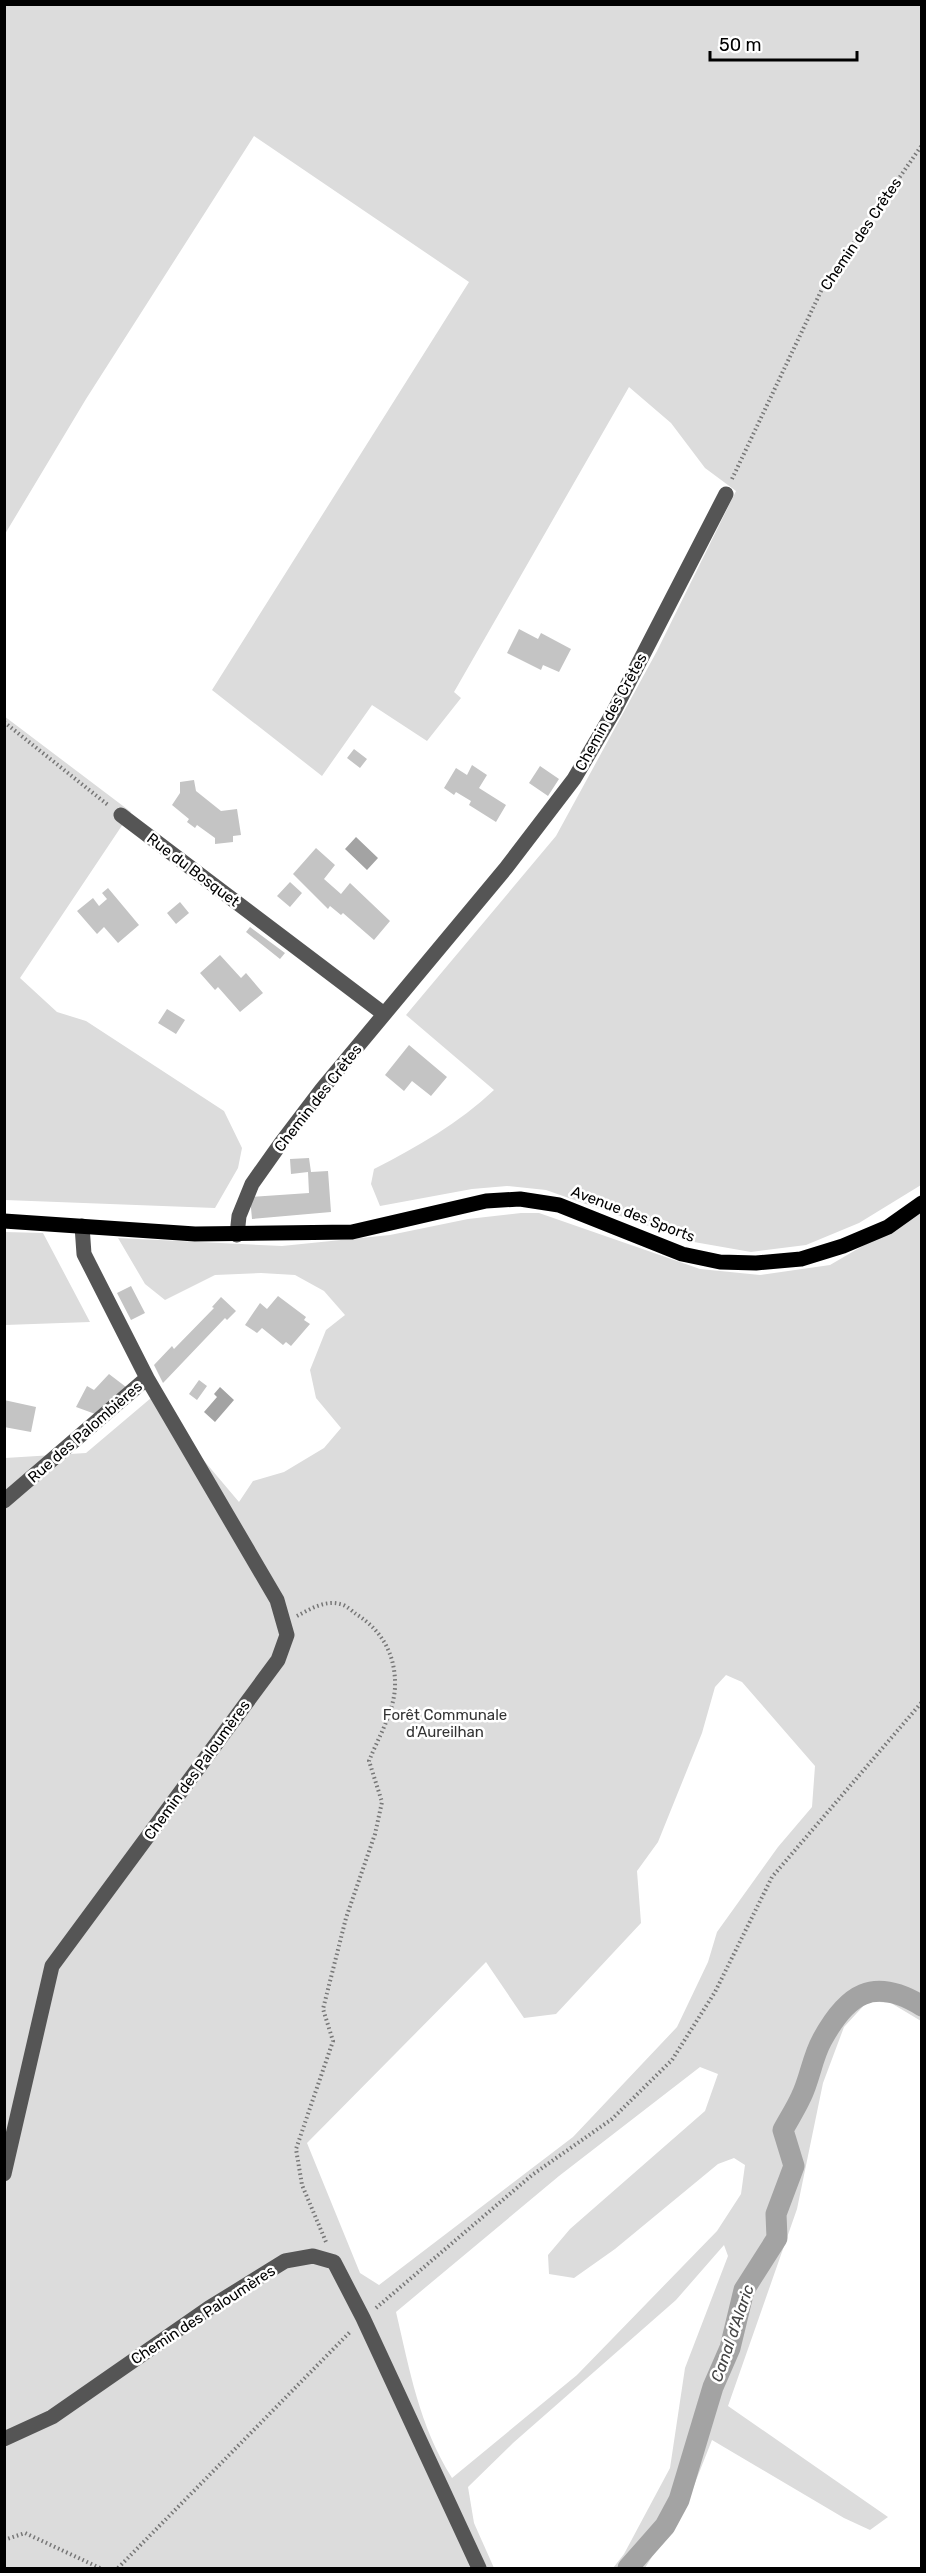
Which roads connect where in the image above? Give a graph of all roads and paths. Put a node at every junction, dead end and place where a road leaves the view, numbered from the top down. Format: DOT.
graph roads {
  1 [pos="921,145"];
  2 [pos="726,494"];
  3 [pos="4,722"];
  4 [pos="121,815"];
  5 [pos="384,1014"];
  6 [pos="921,1203"];
  7 [pos="4,1221"];
  8 [pos="82,1226"];
  9 [pos="237,1235"];
  10 [pos="147,1378"];
  11 [pos="4,1501"];
  12 [pos="285,1623"];
  13 [pos="921,1702"];
  14 [pos="4,2174"];
  15 [pos="334,2262"];
  16 [pos="363,2318"];
  17 [pos="4,2439"];
  18 [pos="4,2540"];
  19 [pos="100,2568"];
  20 [pos="118,2568"];
  21 [pos="478,2568"];
  1 -- 2 [label="path, Chemin des Crêtes"];
  2 -- 5 [label="street, Chemin des Crêtes"];
  3 -- 4 [label="path"];
  4 -- 5 [label="street, Rue du Bosquet"];
  5 -- 9 [label="street, Chemin des Crêtes"];
  6 -- 9 [label="main road, Avenue des Sports"];
  7 -- 8 [label="main road, Avenue des Sports"];
  8 -- 9 [label="main road, Avenue des Sports"];
  8 -- 10 [label="street, Rue des Palombières"];
  10 -- 11 [label="street, Rue des Palombières"];
  10 -- 12 [label="street, Chemin des Paloumères"];
  12 -- 14 [label="street, Chemin des Paloumères"];
  12 -- 15 [label="path"];
  13 -- 16 [label="path"];
  15 -- 16 [label="street"];
  15 -- 17 [label="street, Chemin des Paloumères"];
  16 -- 20 [label="path"];
  16 -- 21 [label="street"];
  18 -- 19 [label="path"];
}
